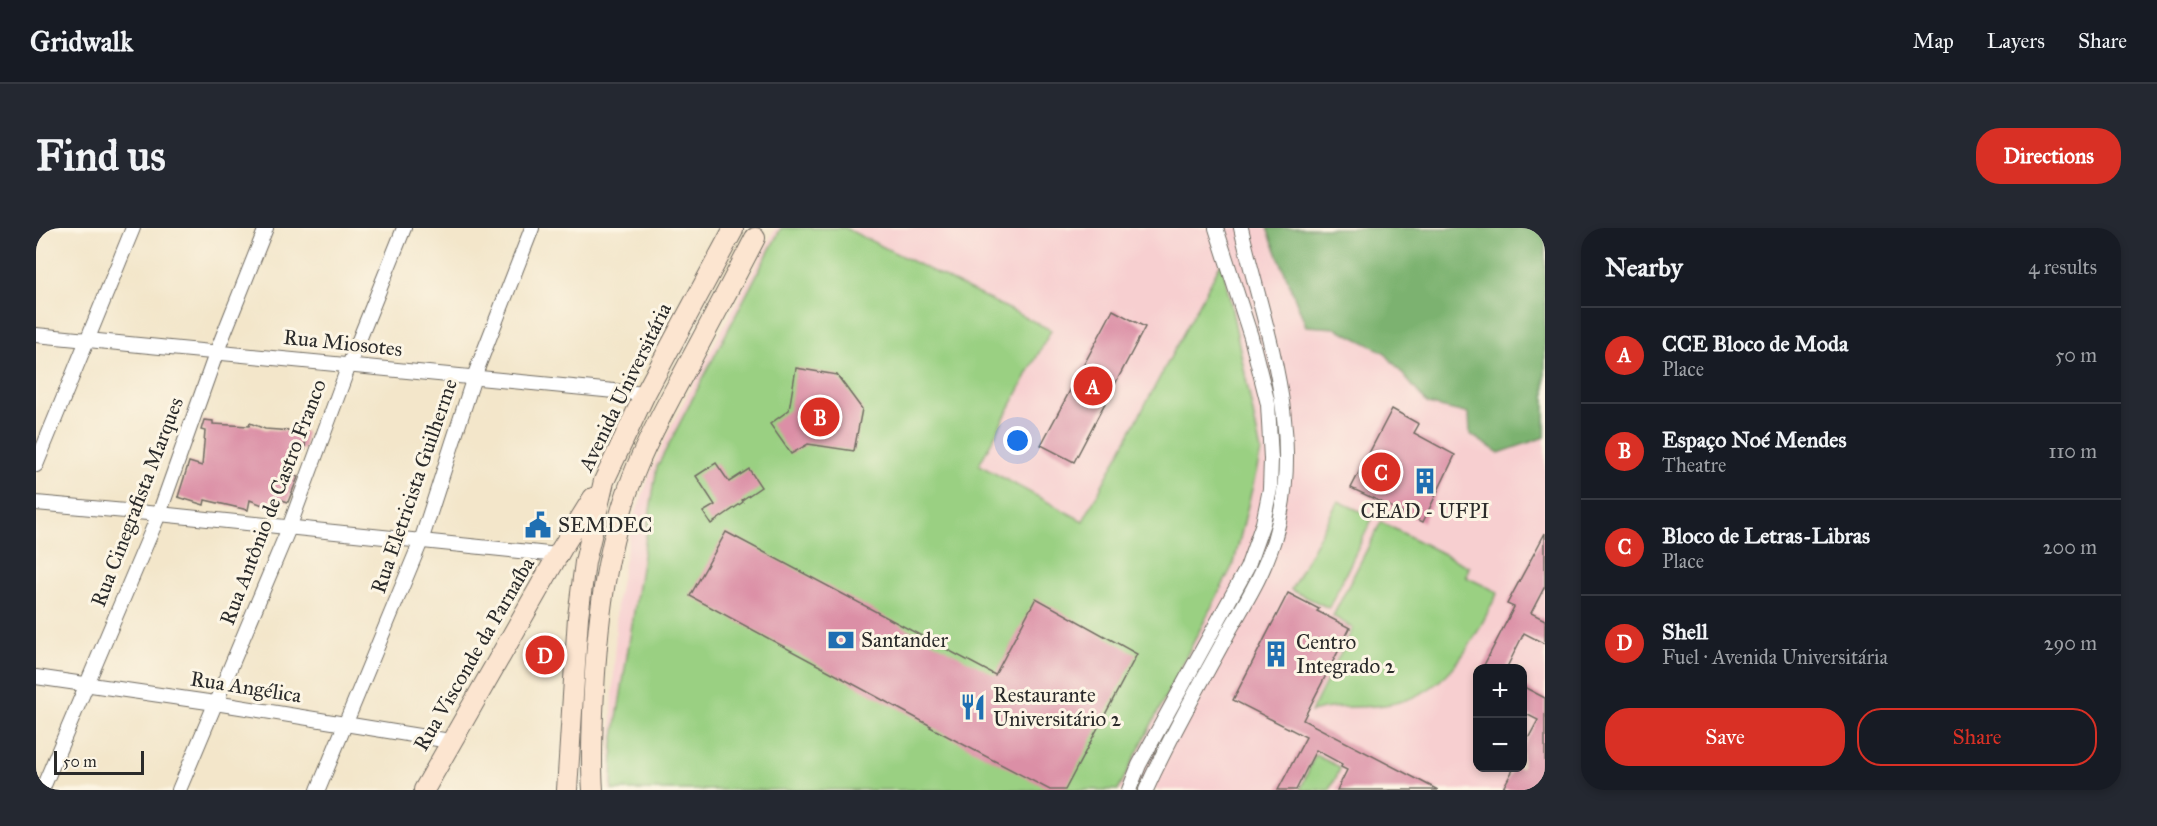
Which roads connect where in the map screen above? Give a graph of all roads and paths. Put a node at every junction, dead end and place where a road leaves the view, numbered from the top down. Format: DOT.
graph roads {
  1 [pos="133,228"];
  2 [pos="266,228"];
  3 [pos="404,228"];
  4 [pos="532,228"];
  5 [pos="1216,228"];
  6 [pos="1241,228"];
  7 [pos="733,229"];
  8 [pos="761,233"];
  9 [pos="36,335"];
  10 [pos="88,339"];
  11 [pos="217,351"];
  12 [pos="349,365"];
  13 [pos="474,377"];
  14 [pos="645,394"];
  15 [pos="616,456"];
  16 [pos="36,465"];
  17 [pos="638,465"];
  18 [pos="604,481"];
  19 [pos="36,503"];
  20 [pos="159,514"];
  21 [pos="289,528"];
  22 [pos="422,540"];
  23 [pos="558,555"];
  24 [pos="36,677"];
  25 [pos="87,685"];
  26 [pos="573,688"];
  27 [pos="594,690"];
  28 [pos="214,703"];
  29 [pos="344,724"];
  30 [pos="450,741"];
  31 [pos="42,790"];
  32 [pos="179,790"];
  33 [pos="318,790"];
  34 [pos="424,790"];
  35 [pos="567,790"];
  36 [pos="594,790"];
  37 [pos="1129,790"];
  38 [pos="1146,790"];
  1 -- 10 [label="street"];
  2 -- 11 [label="street, Rua Cinegrafista Marques"];
  3 -- 12 [label="street, Rua Antônio de Castro Franco"];
  4 -- 13 [label="street, Rua Eletricista Guilherme"];
  5 -- 37 [label="street"];
  6 -- 38 [label="street"];
  7 -- 8 [label="main road"];
  7 -- 14 [label="main road, Avenida Universitária"];
  8 -- 17 [label="main road"];
  9 -- 10 [label="street, Rua Miosotes"];
  10 -- 11 [label="street, Rua Miosotes"];
  10 -- 16 [label="street"];
  11 -- 12 [label="street, Rua Miosotes"];
  11 -- 20 [label="street, Rua Cinegrafista Marques"];
  12 -- 13 [label="street, Rua Miosotes"];
  12 -- 21 [label="street, Rua Antônio de Castro Franco"];
  13 -- 14 [label="street, Rua Miosotes"];
  13 -- 22 [label="street, Rua Eletricista Guilherme"];
  14 -- 15 [label="main road, Avenida Universitária"];
  15 -- 17 [label="main road"];
  15 -- 18 [label="main road, Avenida Universitária"];
  17 -- 27 [label="main road"];
  18 -- 23 [label="main road, Rua Visconde da Parnaíba"];
  18 -- 26 [label="main road, Avenida Universitária"];
  19 -- 20 [label="street"];
  20 -- 21 [label="street"];
  20 -- 25 [label="street, Rua Cinegrafista Marques"];
  21 -- 22 [label="street"];
  21 -- 28 [label="street, Rua Antônio de Castro Franco"];
  22 -- 23 [label="street"];
  22 -- 29 [label="street, Rua Eletricista Guilherme"];
  23 -- 30 [label="main road, Rua Visconde da Parnaíba"];
  24 -- 25 [label="street, Rua Angélica"];
  25 -- 28 [label="street, Rua Angélica"];
  25 -- 31 [label="street, Rua Cinegrafista Marques"];
  26 -- 27 [label="main road"];
  26 -- 35 [label="main road, Avenida Universitária"];
  27 -- 36 [label="main road"];
  28 -- 29 [label="street, Rua Angélica"];
  28 -- 32 [label="street, Rua Antônio de Castro Franco"];
  29 -- 30 [label="street, Rua Angélica"];
  29 -- 33 [label="street, Rua Eletricista Guilherme"];
  30 -- 34 [label="main road, Rua Visconde da Parnaíba"];
}
